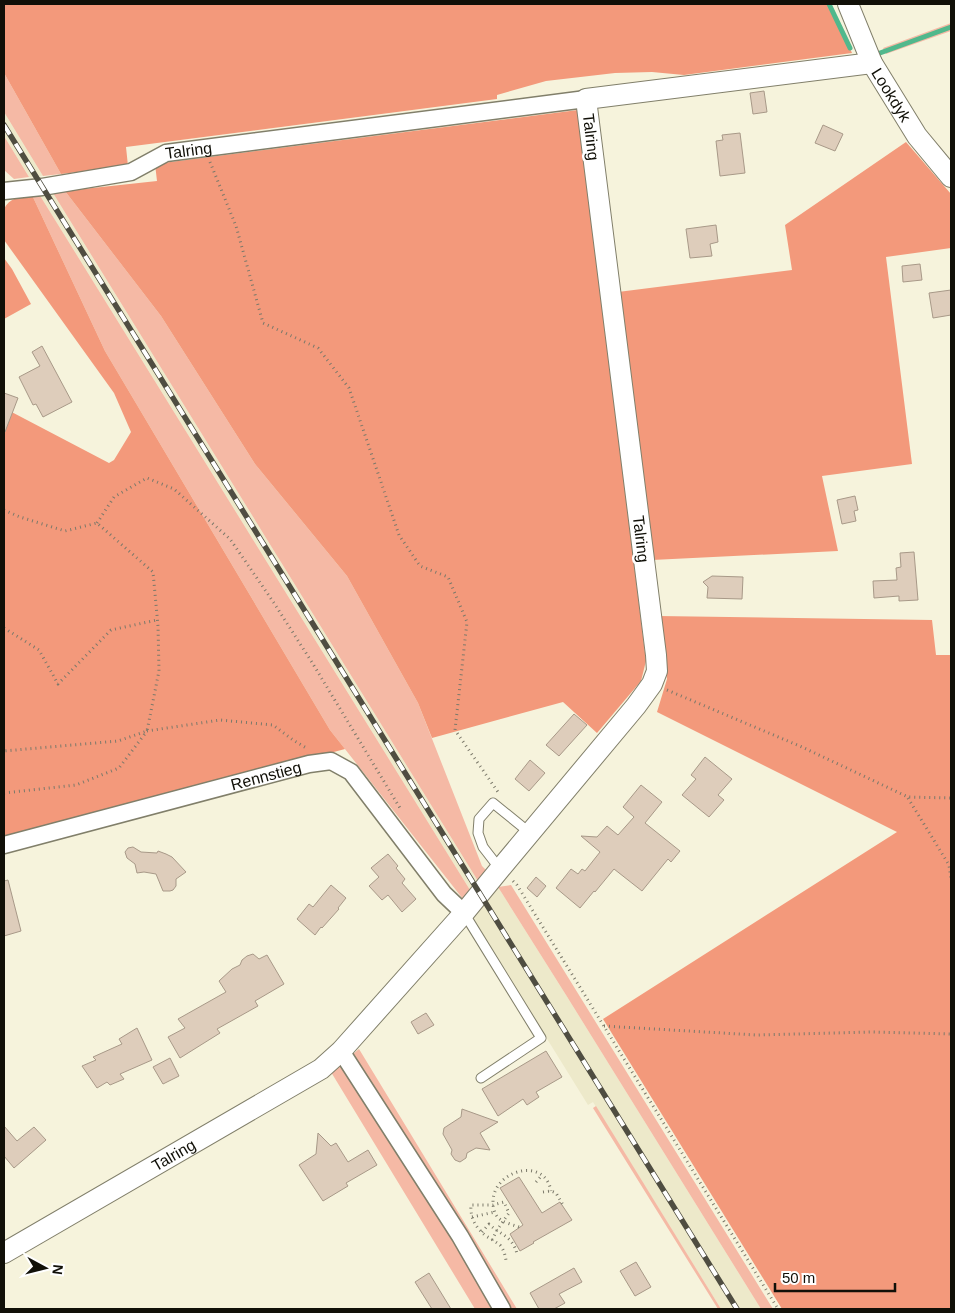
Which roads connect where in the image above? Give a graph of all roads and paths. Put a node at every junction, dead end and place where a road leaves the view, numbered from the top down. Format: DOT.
graph roads {
  1 [pos="848,4"];
  2 [pos="872,63"];
  3 [pos="586,99"];
  4 [pos="204,148"];
  5 [pos="951,177"];
  6 [pos="4,191"];
  7 [pos="4,510"];
  8 [pos="97,523"];
  9 [pos="157,620"];
  10 [pos="4,628"];
  11 [pos="652,684"];
  12 [pos="147,731"];
  13 [pos="4,751"];
  14 [pos="331,761"];
  15 [pos="4,793"];
  16 [pos="908,798"];
  17 [pos="951,798"];
  18 [pos="493,803"];
  19 [pos="402,811"];
  20 [pos="530,834"];
  21 [pos="4,846"];
  22 [pos="500,868"];
  23 [pos="951,879"];
  24 [pos="464,913"];
  25 [pos="604,1026"];
  26 [pos="951,1034"];
  27 [pos="341,1051"];
  28 [pos="481,1078"];
  29 [pos="542,1176"];
  30 [pos="536,1182"];
  31 [pos="551,1191"];
  32 [pos="543,1192"];
  33 [pos="493,1205"];
  34 [pos="563,1205"];
  35 [pos="494,1212"];
  36 [pos="472,1217"];
  37 [pos="503,1221"];
  38 [pos="519,1227"];
  39 [pos="497,1230"];
  40 [pos="482,1232"];
  41 [pos="492,1240"];
  42 [pos="4,1253"];
  43 [pos="517,1254"];
  44 [pos="506,1260"];
  45 [pos="502,1309"];
  46 [pos="778,1309"];
  1 -- 2 [label="street, Lookdyk"];
  2 -- 3 [label="street, Talring"];
  2 -- 5 [label="street, Lookdyk"];
  3 -- 4 [label="street, Talring"];
  3 -- 11 [label="street, Talring"];
  4 -- 6 [label="street, Talring"];
  4 -- 18 [label="path"];
  7 -- 8 [label="path"];
  8 -- 9 [label="path"];
  8 -- 19 [label="path"];
  9 -- 10 [label="path"];
  9 -- 12 [label="path"];
  11 -- 16 [label="path"];
  11 -- 20 [label="street, Talring"];
  12 -- 13 [label="path"];
  12 -- 14 [label="path"];
  12 -- 15 [label="path"];
  14 -- 21 [label="street, Rennstieg"];
  14 -- 24 [label="street"];
  16 -- 17 [label="path"];
  16 -- 23 [label="path"];
  18 -- 20 [label="lane"];
  18 -- 22 [label="lane"];
  20 -- 22 [label="street, Talring"];
  22 -- 24 [label="street, Talring"];
  22 -- 25 [label="path"];
  24 -- 27 [label="street, Talring"];
  24 -- 28 [label="lane"];
  25 -- 26 [label="path"];
  25 -- 46 [label="path"];
  27 -- 42 [label="street, Talring"];
  27 -- 45 [label="street"];
  29 -- 30 [label="path"];
  29 -- 31 [label="path"];
  29 -- 33 [label="path"];
  31 -- 32 [label="path"];
  31 -- 34 [label="path"];
  33 -- 35 [label="path"];
  33 -- 36 [label="path"];
  33 -- 37 [label="path"];
  35 -- 36 [label="path"];
  35 -- 37 [label="path"];
  36 -- 40 [label="path"];
  37 -- 38 [label="path"];
  37 -- 39 [label="path"];
  39 -- 40 [label="path"];
  39 -- 41 [label="path"];
  39 -- 43 [label="path"];
  40 -- 41 [label="path"];
  41 -- 44 [label="path"];
}
